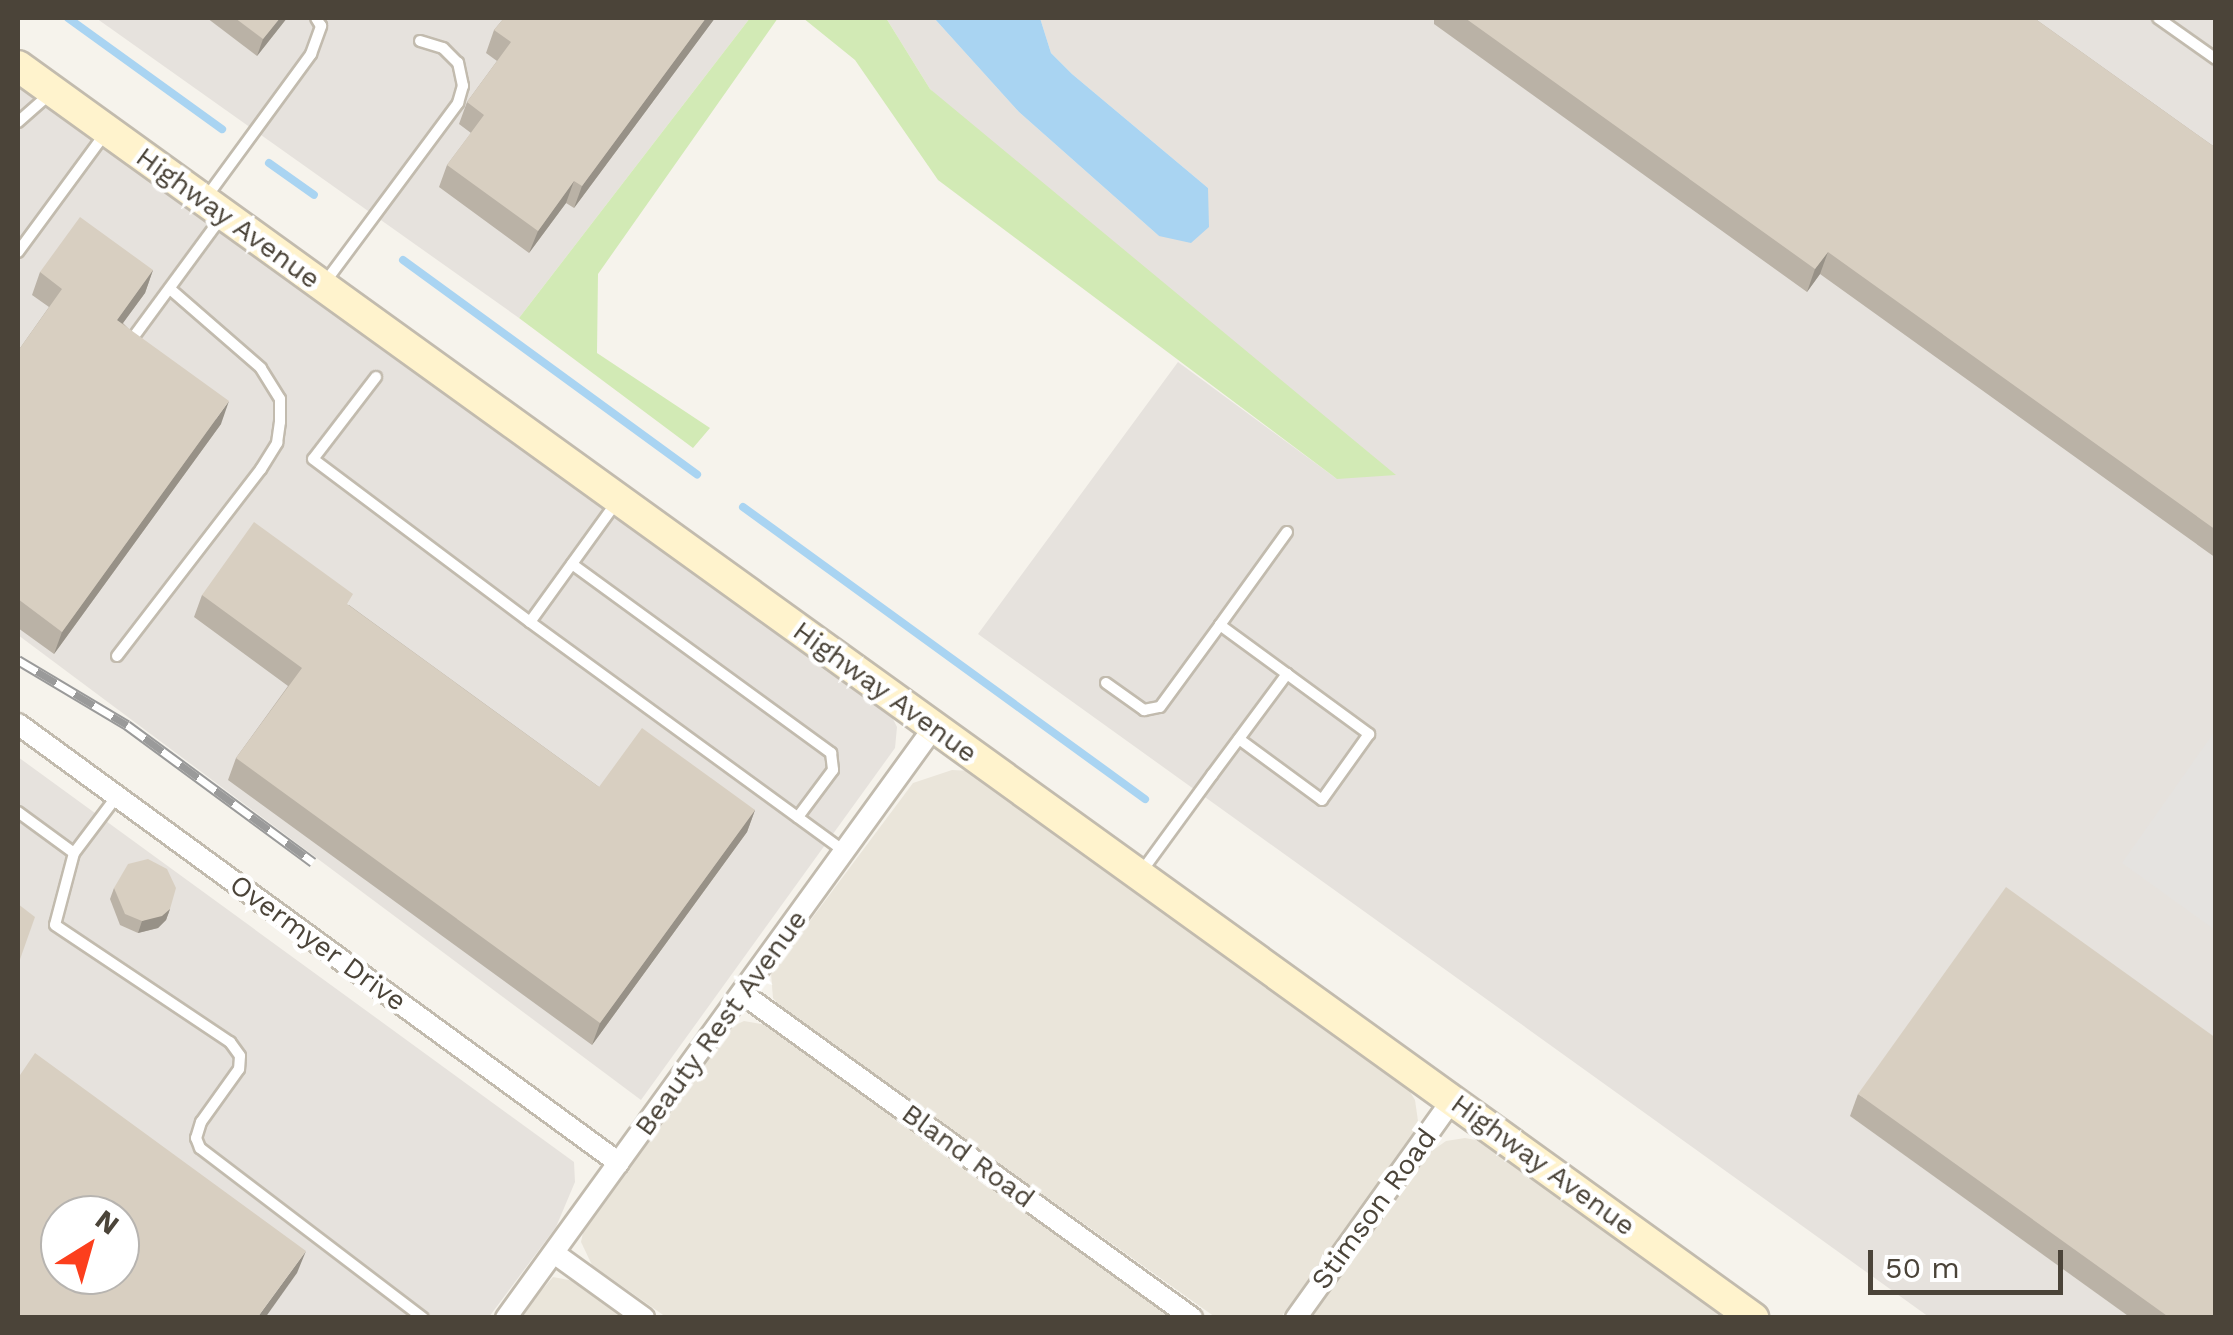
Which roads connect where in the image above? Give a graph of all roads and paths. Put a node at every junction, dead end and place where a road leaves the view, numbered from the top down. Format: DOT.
graph roads {
  1 [pos="316,18"];
  2 [pos="2158,18"];
  3 [pos="420,41"];
  4 [pos="2216,59"];
  5 [pos="18,66"];
  6 [pos="53,92"];
  7 [pos="18,122"];
  8 [pos="107,130"];
  9 [pos="214,207"];
  10 [pos="18,252"];
  11 [pos="322,286"];
  12 [pos="170,289"];
  13 [pos="136,335"];
  14 [pos="376,378"];
  15 [pos="618,499"];
  16 [pos="1287,532"];
  17 [pos="572,564"];
  18 [pos="530,622"];
  19 [pos="1220,625"];
  20 [pos="117,656"];
  21 [pos="1287,674"];
  22 [pos="1106,683"];
  23 [pos="18,724"];
  24 [pos="934,727"];
  25 [pos="1239,739"];
  26 [pos="116,796"];
  27 [pos="18,812"];
  28 [pos="798,817"];
  29 [pos="845,852"];
  30 [pos="74,853"];
  31 [pos="1138,876"];
  32 [pos="743,994"];
  33 [pos="1452,1100"];
  34 [pos="619,1163"];
  35 [pos="554,1253"];
  36 [pos="422,1318"];
  37 [pos="506,1318"];
  38 [pos="644,1318"];
  39 [pos="1192,1318"];
  40 [pos="1296,1318"];
  41 [pos="1753,1318"];
  1 -- 9 [label="lane"];
  2 -- 4 [label="lane"];
  3 -- 11 [label="lane"];
  5 -- 6 [label="street, Highway Avenue"];
  6 -- 7 [label="lane"];
  6 -- 8 [label="street, Highway Avenue"];
  8 -- 9 [label="street, Highway Avenue"];
  8 -- 10 [label="lane"];
  9 -- 11 [label="street, Highway Avenue"];
  9 -- 12 [label="lane"];
  11 -- 15 [label="street, Highway Avenue"];
  12 -- 13 [label="lane"];
  12 -- 20 [label="lane"];
  14 -- 18 [label="lane"];
  15 -- 17 [label="lane"];
  15 -- 24 [label="street, Highway Avenue"];
  16 -- 19 [label="lane"];
  17 -- 18 [label="lane"];
  17 -- 28 [label="lane"];
  18 -- 28 [label="lane"];
  19 -- 21 [label="lane"];
  19 -- 22 [label="lane"];
  21 -- 25 [label="lane"];
  21 -- 25 [label="lane"];
  23 -- 26 [label="street, Overmyer Drive"];
  24 -- 29 [label="street, Beauty Rest Avenue"];
  24 -- 31 [label="street, Highway Avenue"];
  25 -- 31 [label="lane"];
  26 -- 30 [label="lane"];
  26 -- 34 [label="street, Overmyer Drive"];
  27 -- 30 [label="lane"];
  28 -- 29 [label="lane"];
  29 -- 32 [label="street, Beauty Rest Avenue"];
  30 -- 36 [label="lane"];
  31 -- 33 [label="street, Highway Avenue"];
  32 -- 34 [label="street, Beauty Rest Avenue"];
  32 -- 39 [label="street, Bland Road"];
  33 -- 40 [label="street, Stimson Road"];
  33 -- 41 [label="street, Highway Avenue"];
  34 -- 35 [label="street, Beauty Rest Avenue"];
  35 -- 37 [label="street, Beauty Rest Avenue"];
  35 -- 38 [label="street"];
}
